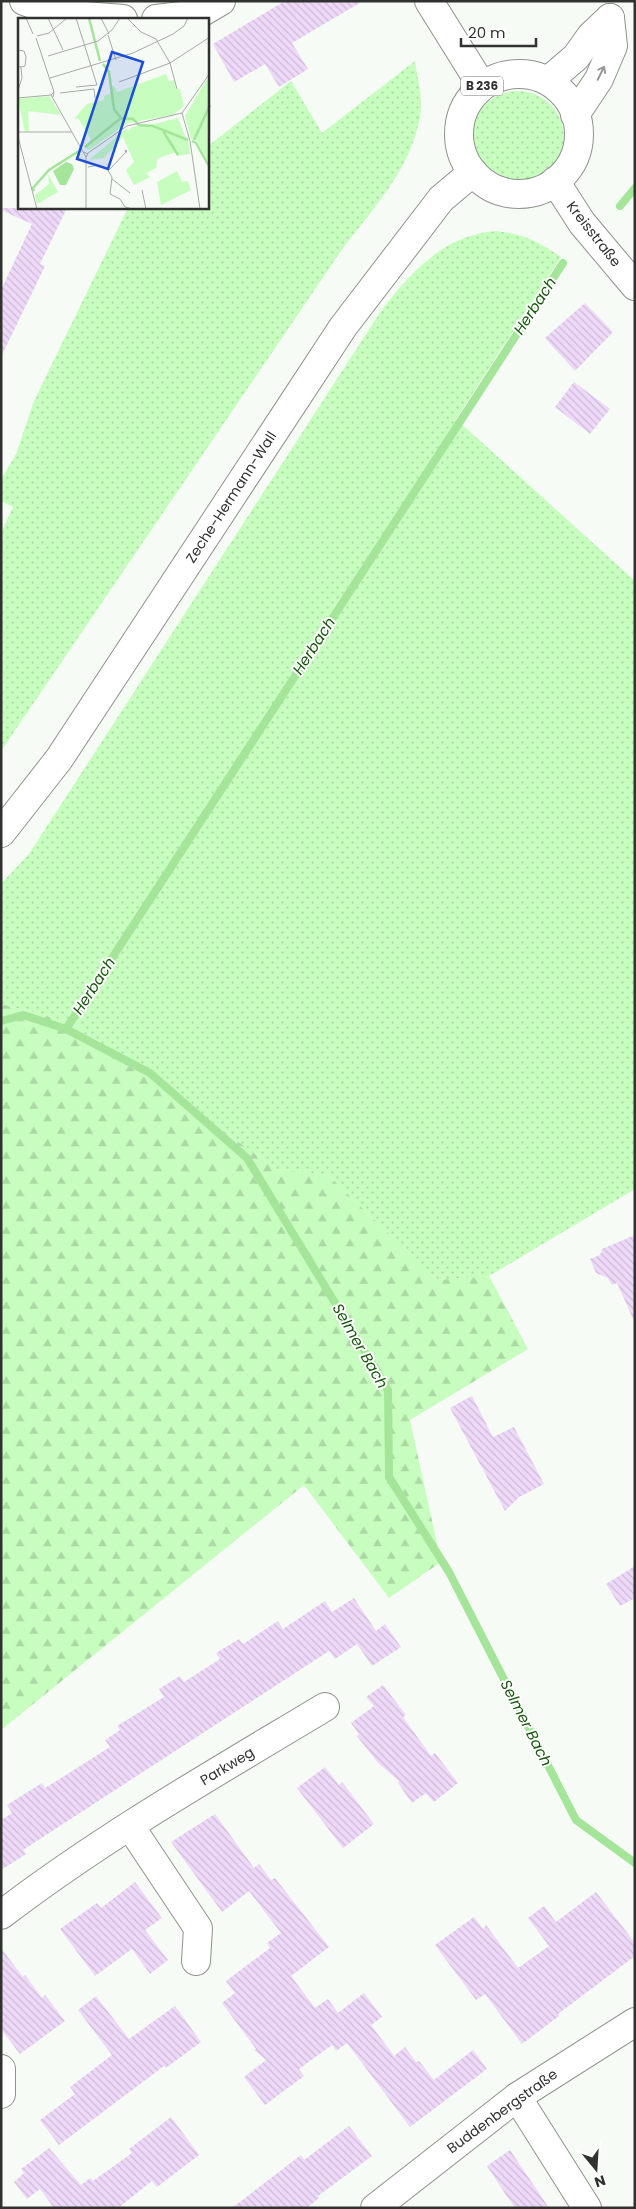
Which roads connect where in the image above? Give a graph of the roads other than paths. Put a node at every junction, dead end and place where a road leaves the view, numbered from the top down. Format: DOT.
graph roads {
  1 [pos="24,1"];
  2 [pos="221,1"];
  3 [pos="429,1"];
  4 [pos="110,18"];
  5 [pos="165,18"];
  6 [pos="548,82"];
  7 [pos="482,86"];
  8 [pos="575,114"];
  9 [pos="473,172"];
  10 [pos="555,181"];
  11 [pos="635,286"];
  12 [pos="1,833"];
  13 [pos="325,1707"];
  14 [pos="130,1826"];
  15 [pos="1,1915"];
  16 [pos="196,1961"];
  17 [pos="635,2022"];
  18 [pos="1,2068"];
  19 [pos="1,2094"];
  20 [pos="517,2097"];
  21 [pos="375,2208"];
  22 [pos="587,2208"];
  1 -- 4 [label="street"];
  2 -- 5 [label="street"];
  3 -- 7 [label="street, B 236"];
  6 -- 7 [label="street, B 236"];
  6 -- 8 [label="street, B 236"];
  8 -- 6 [label="street, one-way"];
  7 -- 9 [label="street, B 236"];
  8 -- 10 [label="street, B 236"];
  9 -- 10 [label="street, B 236"];
  9 -- 12 [label="street, Zeche-Hermann-Wall"];
  10 -- 11 [label="street, Kreisstraße"];
  13 -- 14 [label="street, Parkweg"];
  14 -- 15 [label="street, Parkweg"];
  14 -- 16 [label="street"];
  17 -- 20 [label="street, Buddenbergstraße"];
  18 -- 19 [label="street"];
  20 -- 21 [label="street, Buddenbergstraße"];
  20 -- 22 [label="street"];
}
